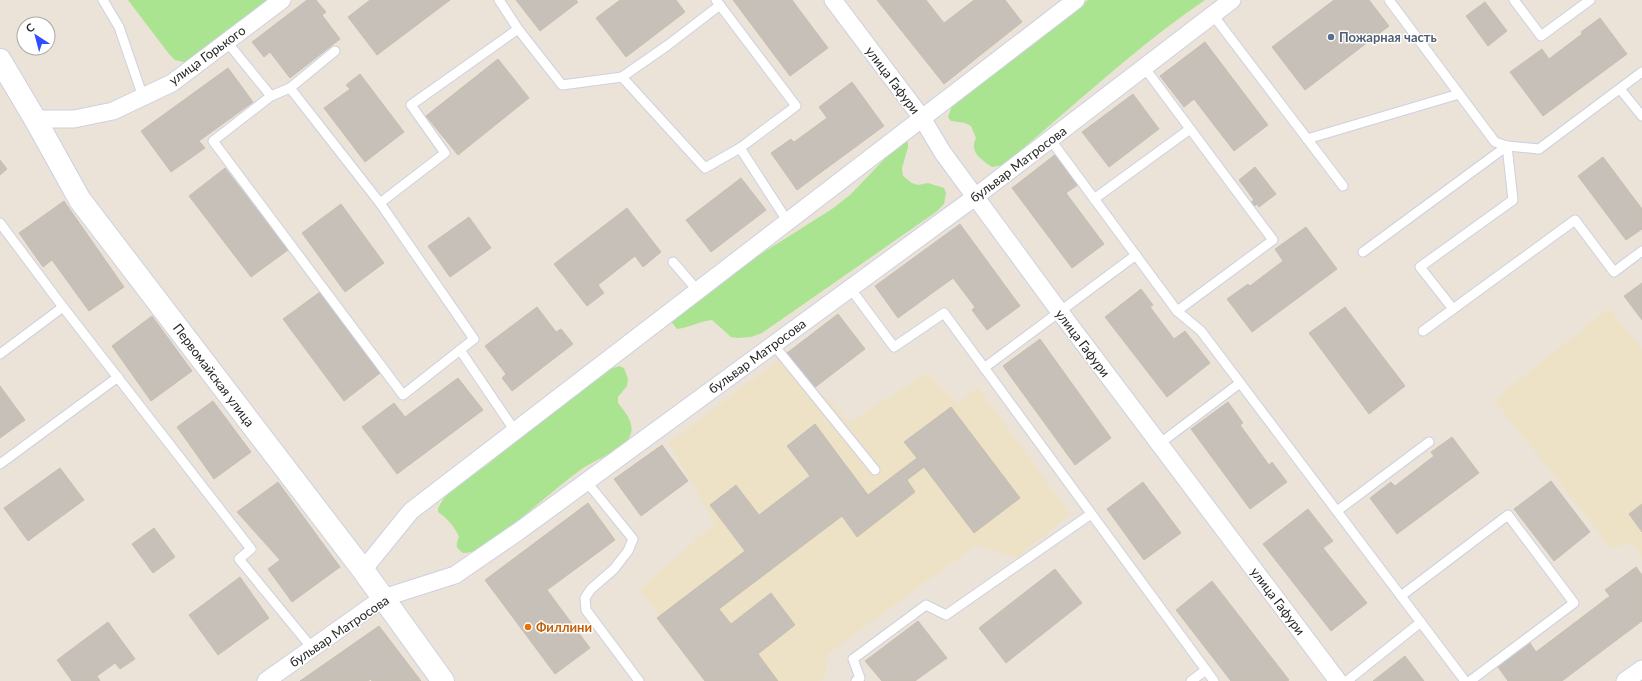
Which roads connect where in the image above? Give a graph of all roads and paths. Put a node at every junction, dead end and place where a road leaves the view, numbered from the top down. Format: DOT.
graph roads {
  1 [pos="103,0"];
  2 [pos="282,0"];
  3 [pos="499,0"];
  4 [pos="1076,0"];
  5 [pos="1232,0"];
  6 [pos="1389,0"];
  7 [pos="1514,0"];
  8 [pos="1590,0"];
  9 [pos="718,2"];
  10 [pos="839,2"];
  11 [pos="1213,14"];
  12 [pos="518,29"];
  13 [pos="227,42"];
  14 [pos="335,51"];
  15 [pos="0,60"];
  16 [pos="1144,67"];
  17 [pos="1642,72"];
  18 [pos="622,77"];
  19 [pos="290,88"];
  20 [pos="1620,89"];
  21 [pos="1459,94"];
  22 [pos="271,96"];
  23 [pos="143,97"];
  24 [pos="1642,116"];
  25 [pos="922,118"];
  26 [pos="35,119"];
  27 [pos="1190,129"];
  28 [pos="1050,139"];
  29 [pos="1308,139"];
  30 [pos="1507,146"];
  31 [pos="740,148"];
  32 [pos="1343,186"];
  33 [pos="975,197"];
  34 [pos="1094,199"];
  35 [pos="380,203"];
  36 [pos="788,222"];
  37 [pos="0,223"];
  38 [pos="1642,251"];
  39 [pos="1363,252"];
  40 [pos="1136,255"];
  41 [pos="673,262"];
  42 [pos="850,288"];
  43 [pos="698,291"];
  44 [pos="63,307"];
  45 [pos="1453,309"];
  46 [pos="1177,311"];
  47 [pos="1060,312"];
  48 [pos="1423,331"];
  49 [pos="773,344"];
  50 [pos="460,350"];
  51 [pos="0,354"];
  52 [pos="984,368"];
  53 [pos="118,377"];
  54 [pos="1240,383"];
  55 [pos="515,431"];
  56 [pos="1428,442"];
  57 [pos="1159,444"];
  58 [pos="0,464"];
  59 [pos="875,470"];
  60 [pos="586,481"];
  61 [pos="1337,511"];
  62 [pos="1091,514"];
  63 [pos="363,570"];
  64 [pos="1401,596"];
  65 [pos="383,598"];
  66 [pos="1421,622"];
  67 [pos="312,648"];
  68 [pos="1642,668"];
  69 [pos="1206,670"];
  70 [pos="859,680"];
  71 [pos="266,681"];
  72 [pos="443,681"];
  73 [pos="639,681"];
  74 [pos="1191,681"];
  75 [pos="1214,681"];
  76 [pos="1338,681"];
  77 [pos="1347,681"];
  78 [pos="1465,681"];
  79 [pos="1470,681"];
  80 [pos="1625,681"];
  1 -- 23 [label="lane"];
  2 -- 13 [label="street, улица Горького"];
  3 -- 12 [label="lane"];
  4 -- 25 [label="street"];
  5 -- 11 [label="street, бульвар Матросова"];
  6 -- 21 [label="lane"];
  7 -- 8 [label="lane"];
  9 -- 18 [label="lane"];
  9 -- 31 [label="lane"];
  10 -- 25 [label="street, улица Гафури"];
  11 -- 16 [label="street, бульвар Матросова"];
  11 -- 29 [label="lane"];
  12 -- 18 [label="lane"];
  12 -- 35 [label="lane"];
  13 -- 22 [label="lane"];
  13 -- 23 [label="street, улица Горького"];
  14 -- 19 [label="lane"];
  15 -- 26 [label="street, Первомайская улица"];
  16 -- 27 [label="lane"];
  16 -- 28 [label="street, бульвар Матросова"];
  17 -- 20 [label="lane"];
  18 -- 31 [label="lane"];
  19 -- 22 [label="lane"];
  19 -- 35 [label="lane"];
  20 -- 24 [label="lane"];
  20 -- 30 [label="lane"];
  21 -- 29 [label="lane"];
  21 -- 30 [label="lane"];
  22 -- 50 [label="lane"];
  23 -- 26 [label="street, улица Горького"];
  25 -- 33 [label="street, улица Гафури"];
  25 -- 36 [label="street"];
  26 -- 63 [label="street, Первомайская улица"];
  27 -- 34 [label="lane"];
  27 -- 46 [label="lane"];
  28 -- 33 [label="street, бульвар Матросова"];
  28 -- 34 [label="lane"];
  29 -- 32 [label="lane"];
  30 -- 39 [label="lane"];
  30 -- 45 [label="lane"];
  31 -- 36 [label="lane"];
  33 -- 42 [label="street, бульвар Матросова"];
  33 -- 47 [label="street, улица Гафури"];
  34 -- 40 [label="lane"];
  35 -- 50 [label="lane"];
  36 -- 43 [label="street"];
  37 -- 44 [label="lane"];
  38 -- 45 [label="lane"];
  40 -- 46 [label="lane"];
  40 -- 47 [label="lane"];
  41 -- 43 [label="lane"];
  42 -- 49 [label="street, бульвар Матросова"];
  42 -- 52 [label="lane"];
  43 -- 55 [label="street"];
  44 -- 51 [label="lane"];
  44 -- 53 [label="lane"];
  45 -- 48 [label="lane"];
  46 -- 54 [label="lane"];
  47 -- 52 [label="lane"];
  47 -- 57 [label="street, улица Гафури"];
  49 -- 59 [label="lane"];
  49 -- 60 [label="street, бульвар Матросова"];
  50 -- 55 [label="lane"];
  52 -- 62 [label="lane"];
  53 -- 58 [label="lane"];
  53 -- 67 [label="lane"];
  54 -- 57 [label="lane"];
  54 -- 61 [label="lane"];
  55 -- 63 [label="street"];
  56 -- 61 [label="lane"];
  57 -- 76 [label="street, улица Гафури"];
  60 -- 65 [label="street, бульвар Матросова"];
  60 -- 73 [label="lane"];
  61 -- 64 [label="lane"];
  62 -- 69 [label="lane"];
  62 -- 70 [label="lane"];
  63 -- 65 [label="street, Первомайская улица"];
  64 -- 66 [label="lane"];
  64 -- 79 [label="lane"];
  65 -- 67 [label="street, бульвар Матросова"];
  65 -- 72 [label="street, Первомайская улица"];
  66 -- 77 [label="lane"];
  66 -- 78 [label="lane"];
  67 -- 71 [label="street, бульвар Матросова"];
  68 -- 80 [label="street"];
  69 -- 74 [label="lane"];
  69 -- 75 [label="lane"];
}
